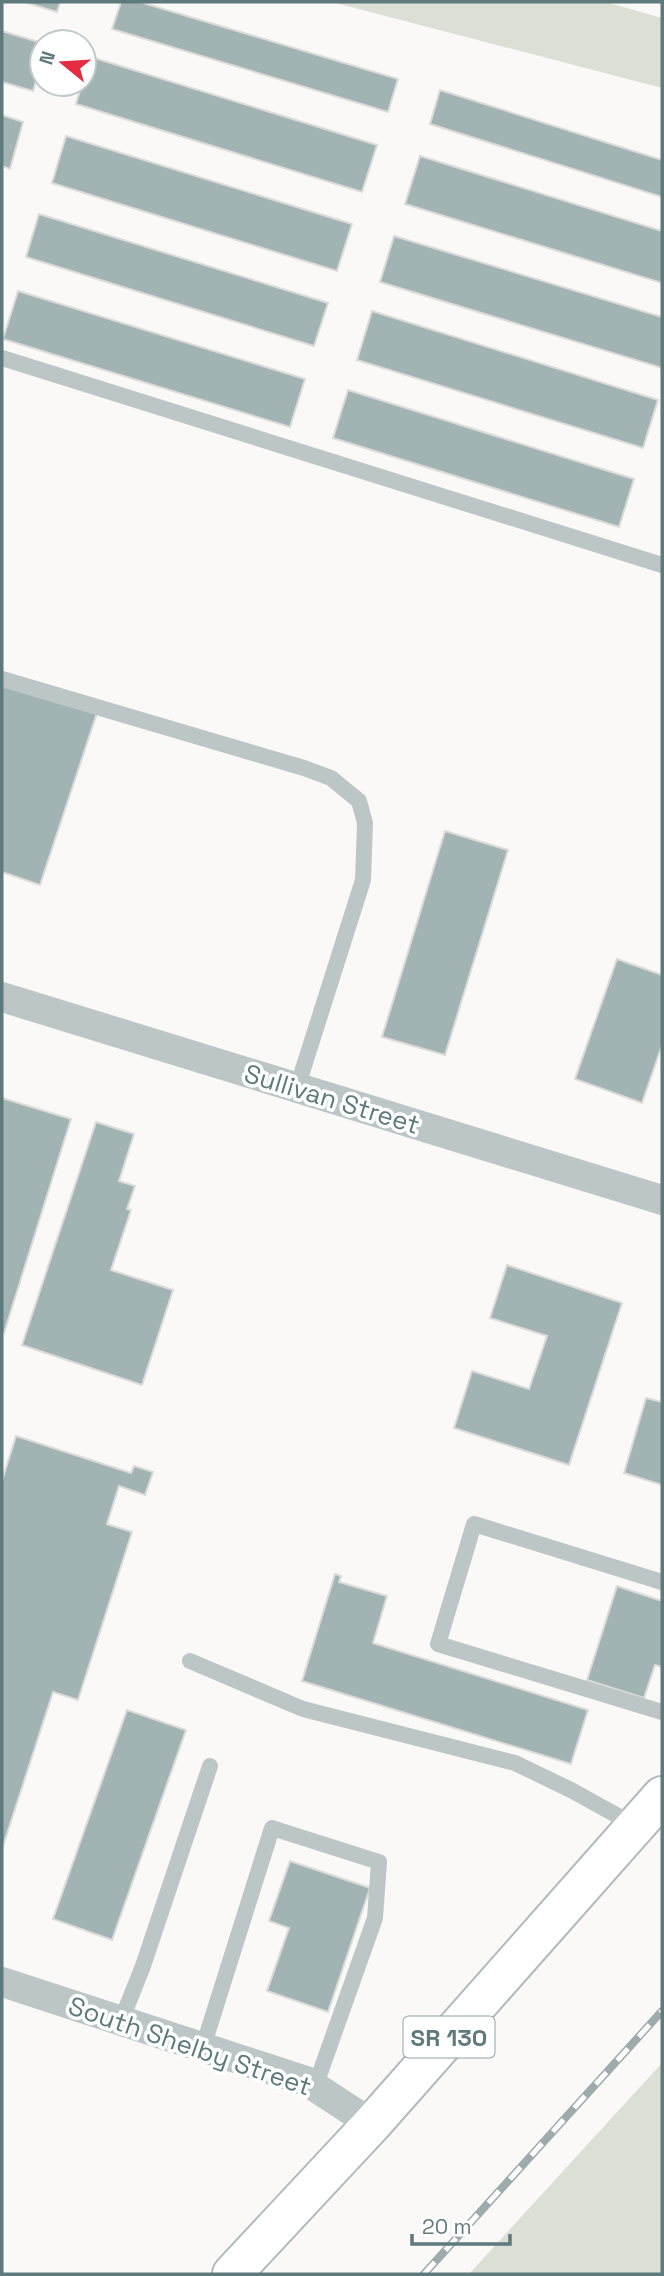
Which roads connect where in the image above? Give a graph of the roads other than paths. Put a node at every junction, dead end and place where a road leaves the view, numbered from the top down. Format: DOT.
graph roads {
  1 [pos="2,358"];
  2 [pos="662,565"];
  3 [pos="2,679"];
  4 [pos="2,998"];
  5 [pos="296,1088"];
  6 [pos="662,1200"];
  7 [pos="662,1582"];
  8 [pos="190,1661"];
  9 [pos="662,1712"];
  10 [pos="210,1766"];
  11 [pos="662,1796"];
  12 [pos="636,1826"];
  13 [pos="2,1982"];
  14 [pos="121,2021"];
  15 [pos="203,2047"];
  16 [pos="315,2087"];
  17 [pos="372,2124"];
  18 [pos="232,2274"];
  1 -- 2 [label="lane"];
  3 -- 5 [label="lane"];
  4 -- 5 [label="street, Sullivan Street"];
  5 -- 6 [label="street, Sullivan Street"];
  7 -- 9 [label="lane"];
  8 -- 12 [label="lane"];
  10 -- 14 [label="lane"];
  11 -- 12 [label="main road, SR 130"];
  12 -- 17 [label="main road, SR 130"];
  13 -- 14 [label="street, South Shelby Street"];
  14 -- 15 [label="street, South Shelby Street"];
  15 -- 16 [label="street, South Shelby Street"];
  15 -- 16 [label="lane"];
  16 -- 17 [label="street, South Shelby Street"];
  17 -- 18 [label="main road, SR 130"];
}
